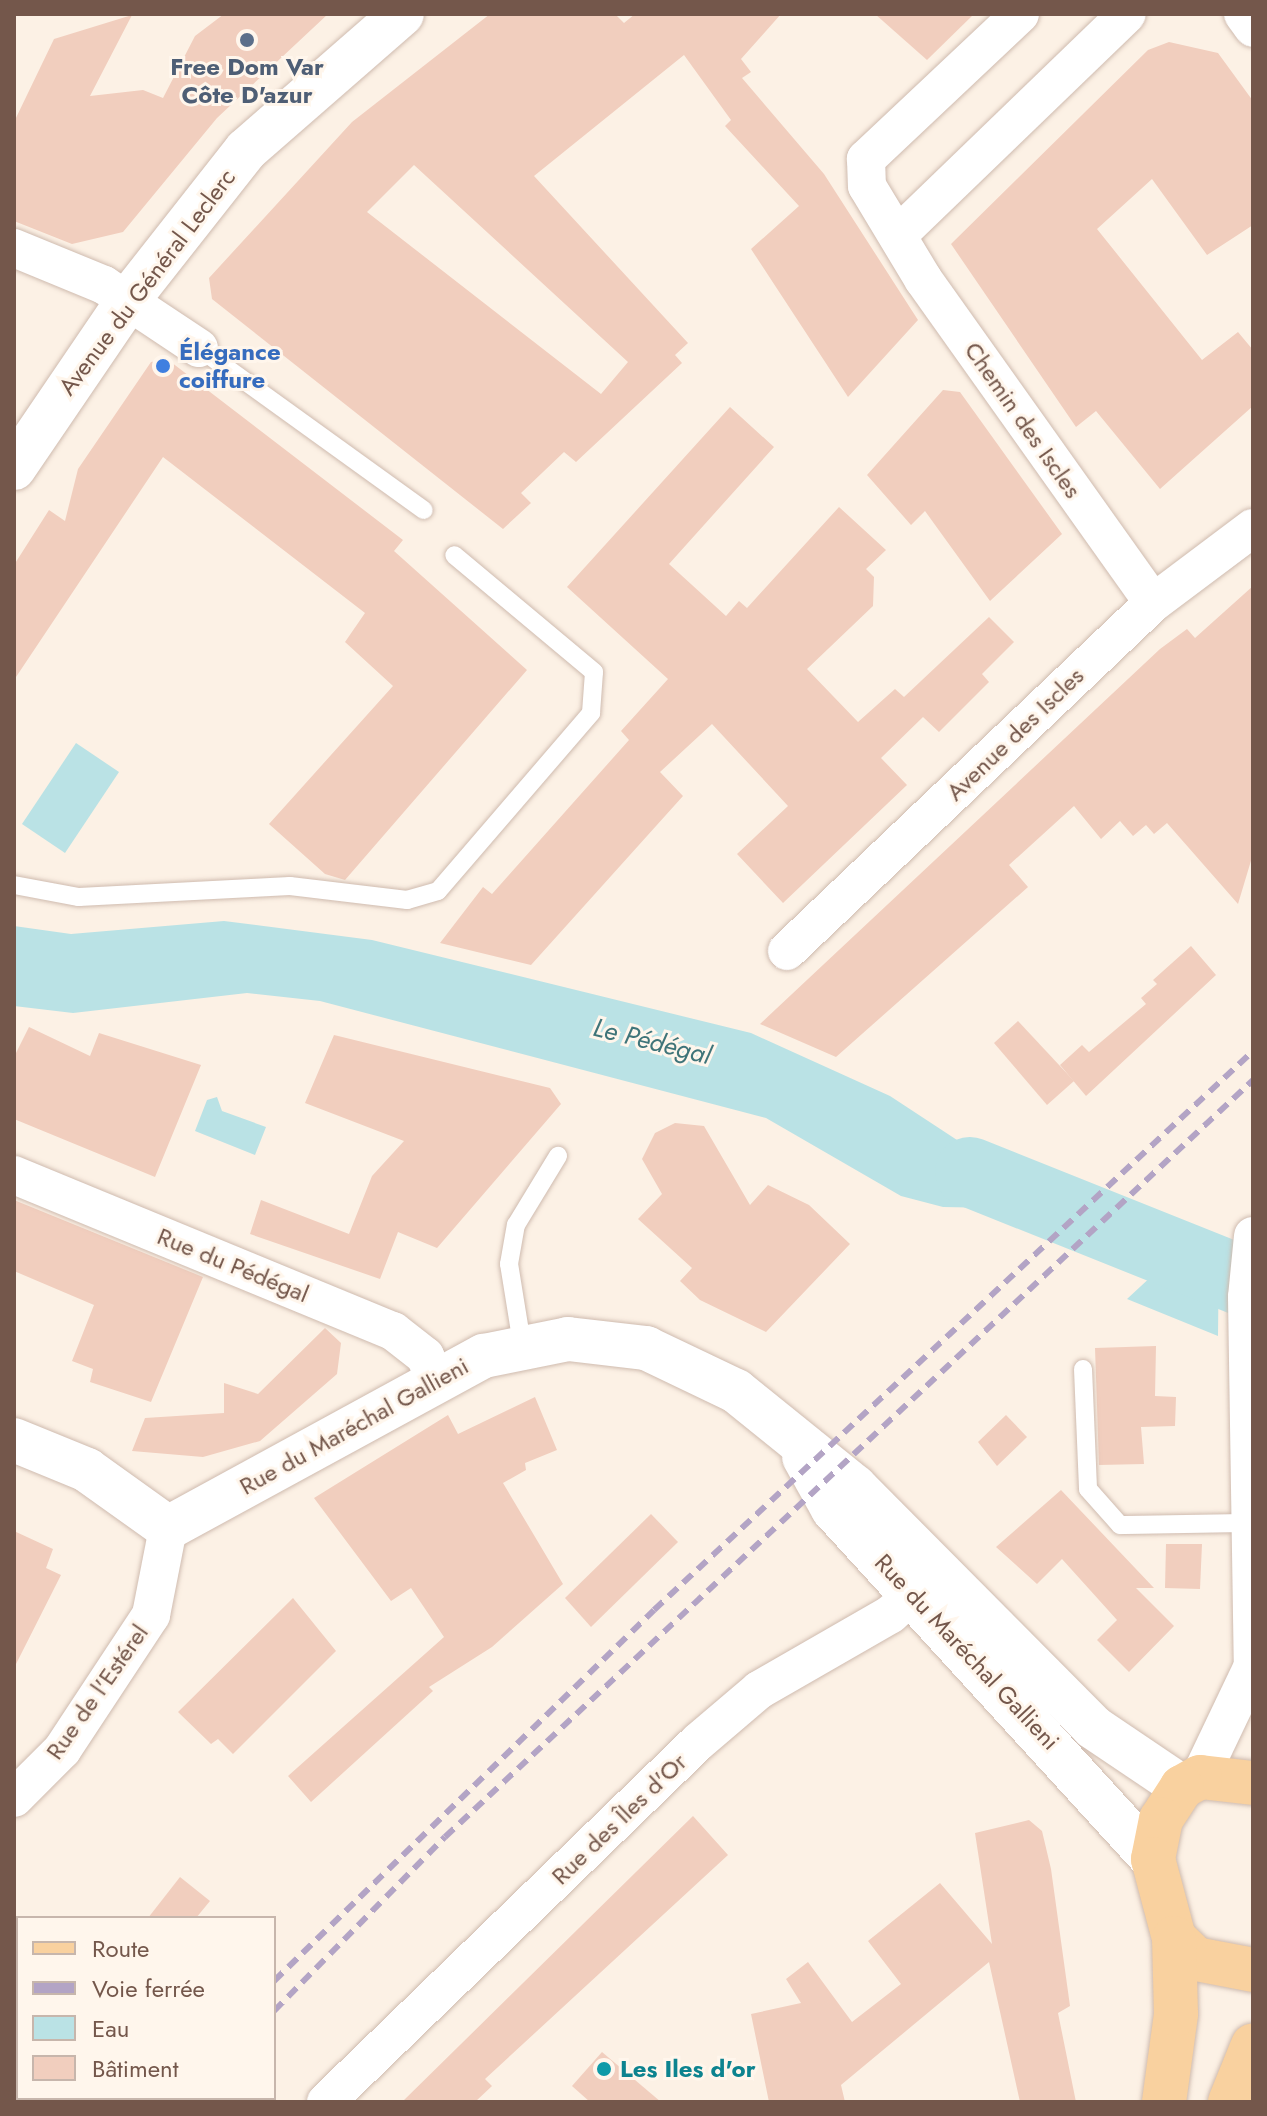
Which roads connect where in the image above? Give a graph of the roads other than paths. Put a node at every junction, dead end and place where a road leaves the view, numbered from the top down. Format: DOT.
graph roads {
  1 [pos="402,14"];
  2 [pos="1020,14"];
  3 [pos="1127,14"];
  4 [pos="1243,14"];
  5 [pos="1253,28"];
  6 [pos="900,233"];
  7 [pos="14,248"];
  8 [pos="128,300"];
  9 [pos="199,348"];
  10 [pos="14,468"];
  11 [pos="424,510"];
  12 [pos="1253,528"];
  13 [pos="454,555"];
  14 [pos="1153,603"];
  15 [pos="14,885"];
  16 [pos="787,951"];
  17 [pos="558,1156"];
  18 [pos="14,1175"];
  19 [pos="1252,1240"];
  20 [pos="522,1344"];
  21 [pos="1083,1369"];
  22 [pos="435,1378"];
  23 [pos="14,1440"];
  24 [pos="1251,1484"];
  25 [pos="1250,1523"];
  26 [pos="168,1528"];
  27 [pos="927,1583"];
  28 [pos="1252,1673"];
  29 [pos="1191,1782"];
  30 [pos="1253,1783"];
  31 [pos="14,1798"];
  32 [pos="1153,1859"];
  33 [pos="1174,1938"];
  34 [pos="1253,1970"];
  35 [pos="1253,2045"];
  36 [pos="326,2102"];
  37 [pos="1164,2102"];
  38 [pos="1230,2102"];
  1 -- 8 [label="main road, Avenue du Général Leclerc"];
  2 -- 6 [label="street, Chemin des Iscles"];
  3 -- 6 [label="street"];
  4 -- 5 [label="street"];
  6 -- 14 [label="street, Chemin des Iscles"];
  7 -- 8 [label="street"];
  8 -- 9 [label="street"];
  8 -- 10 [label="main road, Avenue du Général Leclerc"];
  9 -- 11 [label="lane"];
  12 -- 14 [label="street, Avenue des Iscles"];
  13 -- 15 [label="lane"];
  14 -- 16 [label="street, Avenue des Iscles"];
  17 -- 20 [label="lane"];
  18 -- 22 [label="street, Rue du Pédégal"];
  19 -- 24 [label="street"];
  20 -- 22 [label="main road, Rue du Maréchal Gallieni"];
  20 -- 27 [label="main road, Rue du Maréchal Gallieni"];
  21 -- 25 [label="lane"];
  22 -- 26 [label="main road, Rue du Maréchal Gallieni"];
  23 -- 26 [label="main road"];
  24 -- 25 [label="street"];
  25 -- 28 [label="street"];
  26 -- 31 [label="street, Rue de l'Estérel"];
  27 -- 29 [label="main road, Rue du Maréchal Gallieni"];
  27 -- 32 [label="main road, Rue du Maréchal Gallieni"];
  27 -- 36 [label="street, Rue des Îles d'Or"];
  28 -- 29 [label="street"];
  29 -- 30 [label="main road"];
  29 -- 32 [label="main road"];
  32 -- 33 [label="main road"];
  33 -- 34 [label="main road"];
  33 -- 37 [label="main road"];
  35 -- 38 [label="main road"];
}
